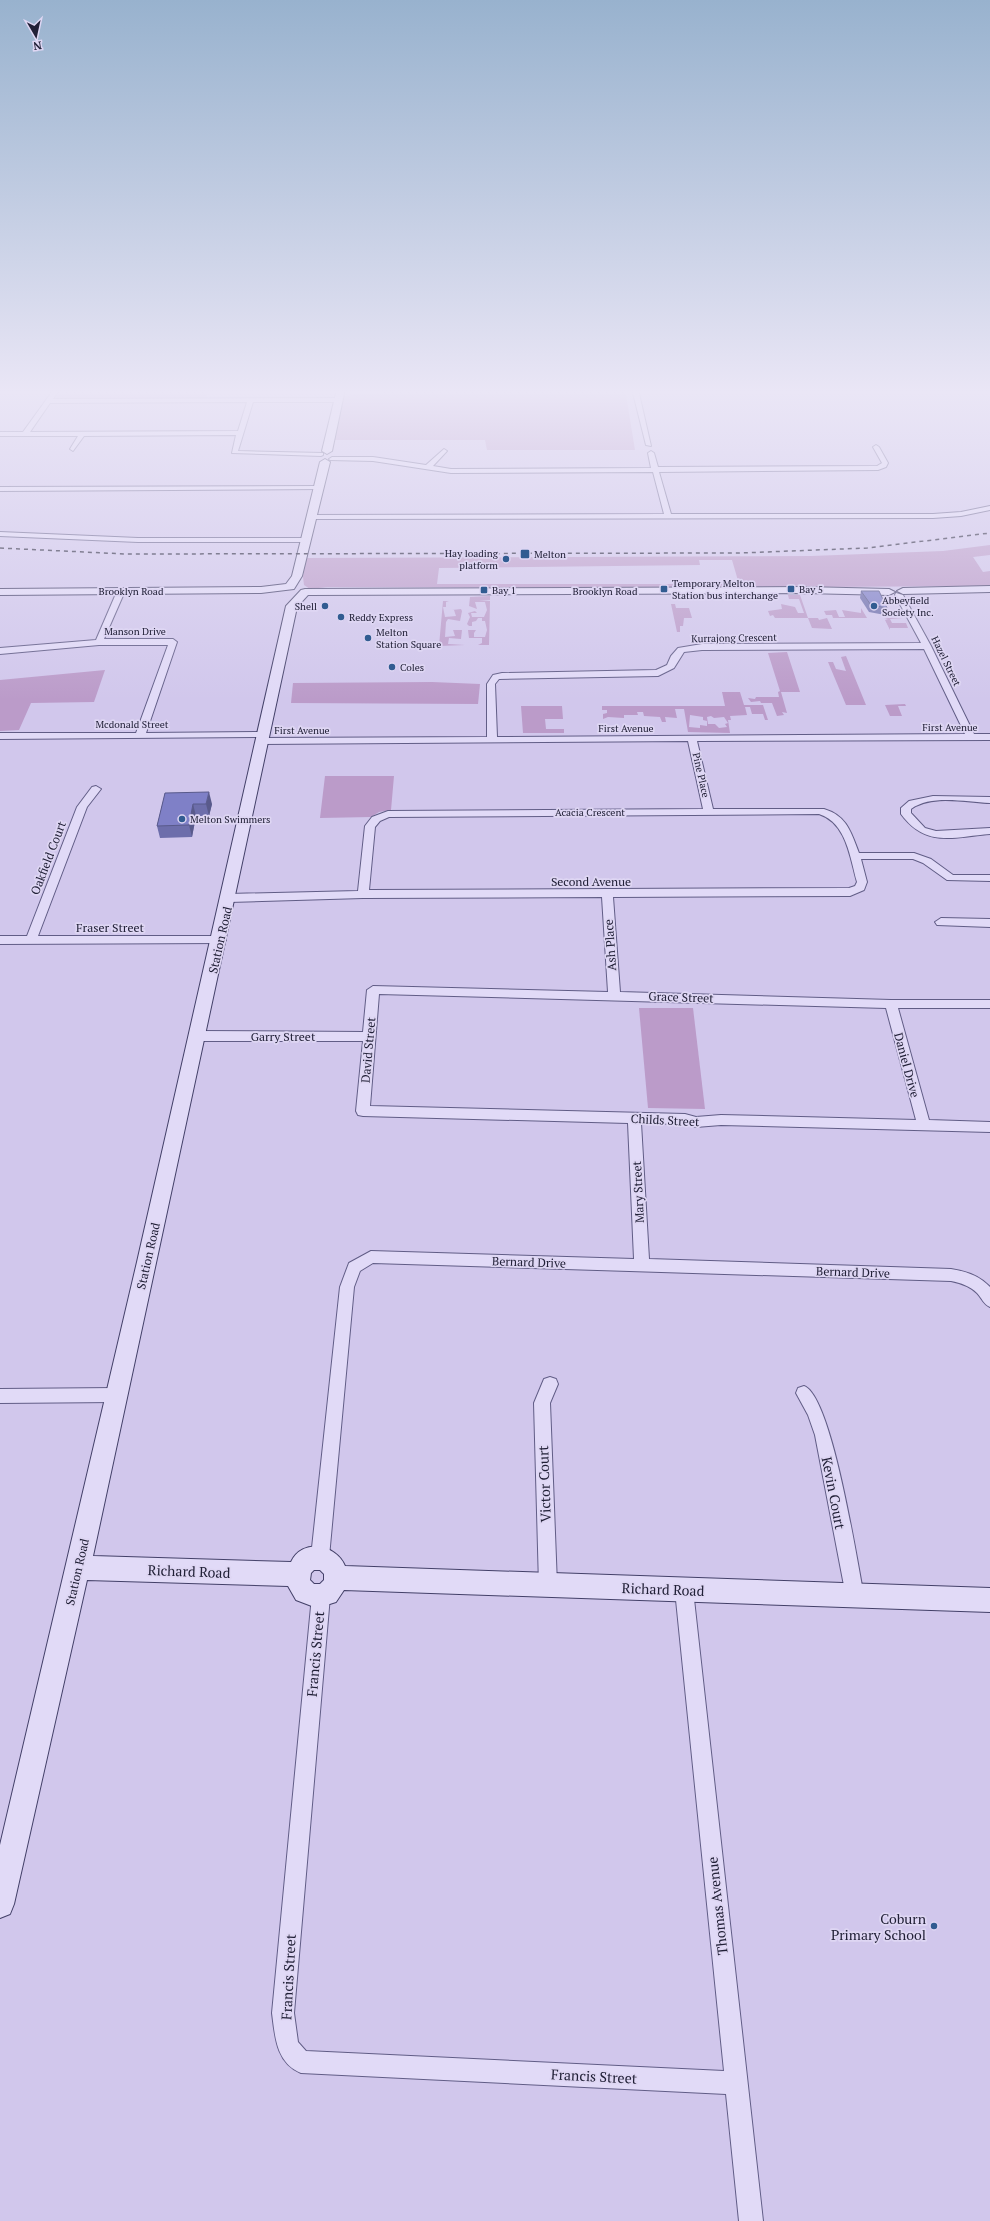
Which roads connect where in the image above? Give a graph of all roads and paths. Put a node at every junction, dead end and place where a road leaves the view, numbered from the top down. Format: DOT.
graph roads {
  1 [pos="317,493"];
  2 [pos="662,493"];
  3 [pos="990,508"];
  4 [pos="668,516"];
  5 [pos="311,517"];
  6 [pos="0,534"];
  7 [pos="306,540"];
  8 [pos="298,576"];
  9 [pos="990,589"];
  10 [pos="288,590"];
  11 [pos="304,590"];
  12 [pos="121,591"];
  13 [pos="0,592"];
  14 [pos="897,593"];
  15 [pos="292,606"];
  16 [pos="99,642"];
  17 [pos="927,646"];
  18 [pos="0,651"];
  19 [pos="140,735"];
  20 [pos="0,736"];
  21 [pos="971,737"];
  22 [pos="990,737"];
  23 [pos="263,738"];
  24 [pos="692,739"];
  25 [pos="492,740"];
  26 [pos="96,789"];
  27 [pos="990,800"];
  28 [pos="709,812"];
  29 [pos="990,831"];
  30 [pos="855,856"];
  31 [pos="990,878"];
  32 [pos="363,894"];
  33 [pos="607,894"];
  34 [pos="229,898"];
  35 [pos="941,922"];
  36 [pos="990,923"];
  37 [pos="0,940"];
  38 [pos="31,940"];
  39 [pos="220,940"];
  40 [pos="373,990"];
  41 [pos="614,995"];
  42 [pos="891,1004"];
  43 [pos="990,1004"];
  44 [pos="198,1036"];
  45 [pos="369,1037"];
  46 [pos="363,1110"];
  47 [pos="634,1118"];
  48 [pos="924,1126"];
  49 [pos="990,1127"];
  50 [pos="642,1266"];
  51 [pos="990,1300"];
  52 [pos="550,1384"];
  53 [pos="804,1393"];
  54 [pos="116,1395"];
  55 [pos="0,1396"];
  56 [pos="320,1557"];
  57 [pos="79,1568"];
  58 [pos="299,1574"];
  59 [pos="548,1585"];
  60 [pos="328,1587"];
  61 [pos="684,1590"];
  62 [pos="855,1596"];
  63 [pos="990,1600"];
  64 [pos="0,1904"];
  65 [pos="737,2083"];
  66 [pos="751,2221"];
  1 -- 5 [label="street"];
  2 -- 4 [label="street"];
  3 -- 4 [label="street"];
  4 -- 5 [label="street"];
  5 -- 7 [label="street"];
  6 -- 7 [label="street"];
  7 -- 8 [label="street"];
  8 -- 10 [label="street"];
  8 -- 11 [label="street"];
  9 -- 14 [label="street, Brooklyn Road"];
  10 -- 11 [label="street, Brooklyn Road"];
  10 -- 12 [label="street, Brooklyn Road"];
  10 -- 15 [label="street"];
  11 -- 14 [label="street, Brooklyn Road"];
  11 -- 15 [label="street"];
  12 -- 13 [label="street, Brooklyn Road"];
  12 -- 16 [label="street"];
  14 -- 17 [label="street, Hazel Street"];
  15 -- 23 [label="street, Station Road"];
  16 -- 18 [label="street, Manson Drive"];
  16 -- 19 [label="street, Manson Drive"];
  17 -- 21 [label="street, Hazel Street"];
  17 -- 25 [label="street, Kurrajong Crescent"];
  19 -- 20 [label="street, Mcdonald Street"];
  19 -- 23 [label="street, Mcdonald Street"];
  21 -- 22 [label="street, First Avenue"];
  21 -- 24 [label="street, First Avenue"];
  23 -- 25 [label="street, First Avenue"];
  23 -- 34 [label="street, Station Road"];
  24 -- 25 [label="street, First Avenue"];
  24 -- 28 [label="street, Pine Place"];
  26 -- 38 [label="street, Oakfield Court"];
  27 -- 29 [label="street"];
  28 -- 30 [label="street, Acacia Crescent"];
  28 -- 32 [label="street, Acacia Crescent"];
  30 -- 31 [label="street"];
  30 -- 33 [label="street, Second Avenue"];
  32 -- 33 [label="street, Second Avenue"];
  32 -- 34 [label="street, Second Avenue"];
  33 -- 41 [label="street, Ash Place"];
  34 -- 39 [label="street, Station Road"];
  35 -- 36 [label="street"];
  37 -- 38 [label="street, Fraser Street"];
  38 -- 39 [label="street, Fraser Street"];
  39 -- 44 [label="street, Station Road"];
  40 -- 41 [label="street, Grace Street"];
  40 -- 45 [label="street, David Street"];
  41 -- 42 [label="street, Grace Street"];
  42 -- 43 [label="street, Grace Street"];
  42 -- 48 [label="street, Daniel Drive"];
  44 -- 45 [label="street, Garry Street"];
  44 -- 54 [label="street, Station Road"];
  45 -- 46 [label="street, David Street"];
  46 -- 47 [label="street, Childs Street"];
  47 -- 48 [label="street, Childs Street"];
  47 -- 50 [label="street, Mary Street"];
  48 -- 49 [label="street, Childs Street"];
  50 -- 51 [label="street, Bernard Drive"];
  50 -- 56 [label="street, Bernard Drive"];
  52 -- 59 [label="street, Victor Court"];
  53 -- 62 [label="street, Kevin Court"];
  54 -- 55 [label="street"];
  54 -- 57 [label="street, Station Road"];
  56 -- 58 [label="street"];
  56 -- 60 [label="street"];
  57 -- 58 [label="street, Richard Road"];
  57 -- 64 [label="street, Station Road"];
  58 -- 60 [label="street"];
  59 -- 60 [label="street, Richard Road"];
  59 -- 61 [label="street, Richard Road"];
  60 -- 65 [label="street, Francis Street"];
  61 -- 62 [label="street, Richard Road"];
  61 -- 65 [label="street, Thomas Avenue"];
  62 -- 63 [label="street, Richard Road"];
  65 -- 66 [label="street, Thomas Avenue"];
}
